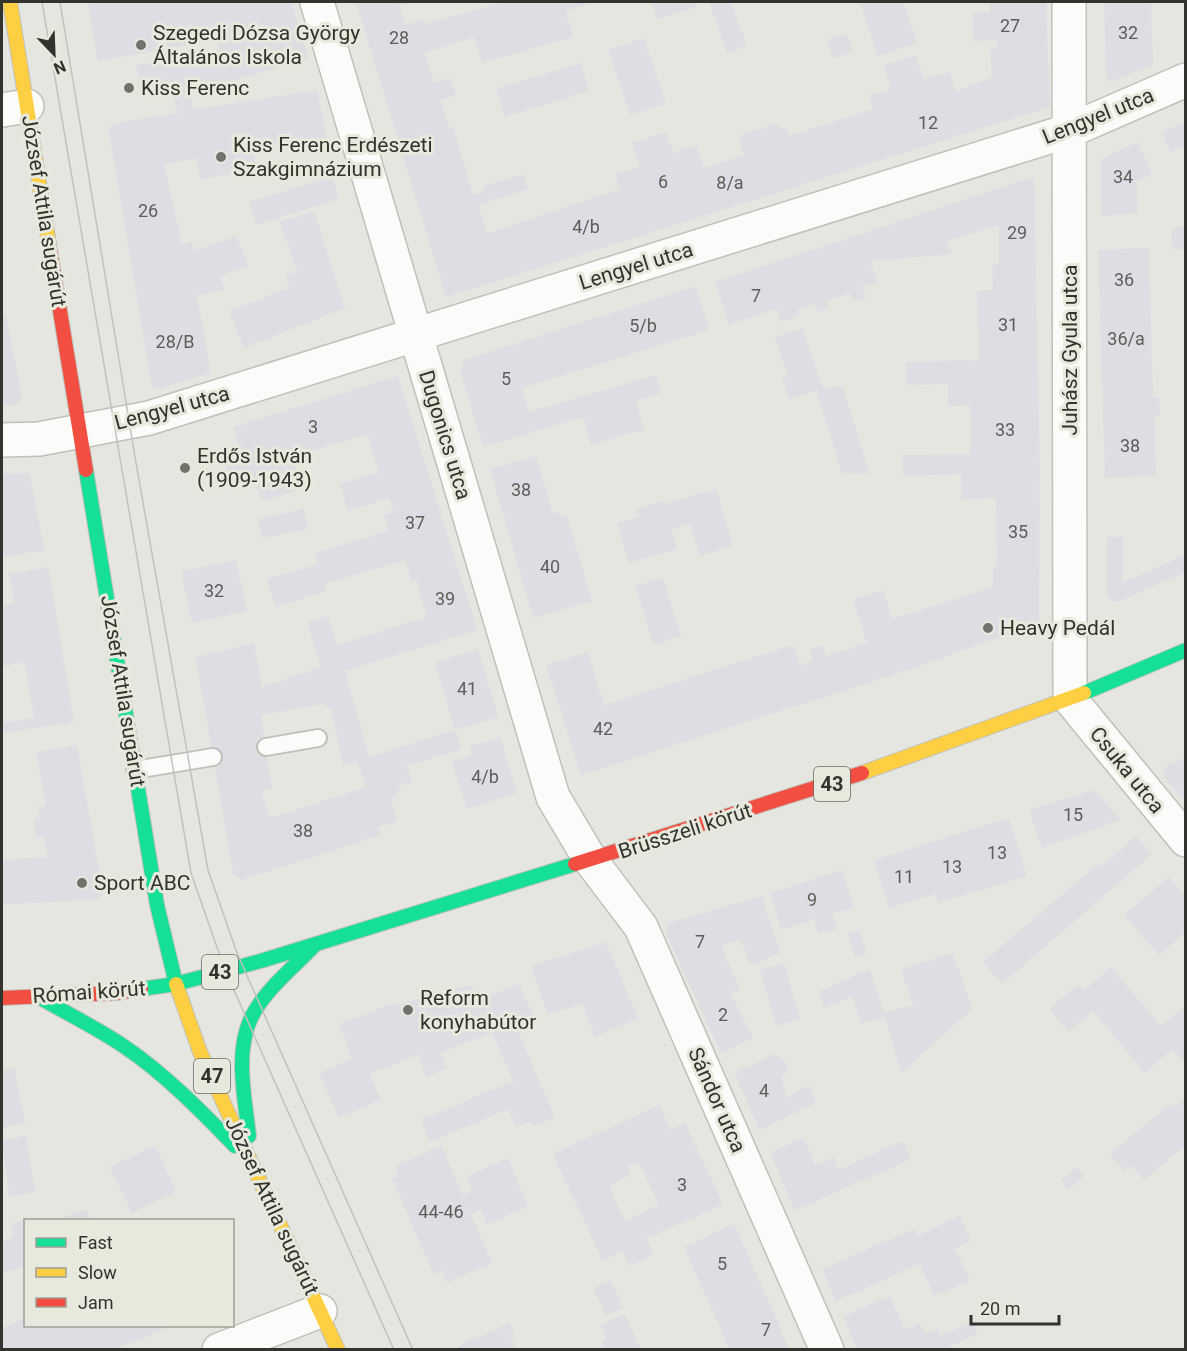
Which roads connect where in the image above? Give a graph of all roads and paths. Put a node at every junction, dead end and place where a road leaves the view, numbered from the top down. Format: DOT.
graph roads {
  1 [pos="10,2"];
  2 [pos="317,2"];
  3 [pos="1069,2"];
  4 [pos="1185,80"];
  5 [pos="14,108"];
  6 [pos="1071,130"];
  7 [pos="415,336"];
  8 [pos="80,431"];
  9 [pos="2,440"];
  10 [pos="1185,650"];
  11 [pos="1070,699"];
  12 [pos="318,738"];
  13 [pos="266,747"];
  14 [pos="213,757"];
  15 [pos="135,770"];
  16 [pos="1185,840"];
  17 [pos="591,861"];
  18 [pos="315,945"];
  19 [pos="176,984"];
  20 [pos="37,996"];
  21 [pos="2,998"];
  22 [pos="252,1165"];
  23 [pos="320,1311"];
  24 [pos="219,1350"];
  25 [pos="338,1350"];
  26 [pos="827,1350"];
  1 -- 5 [label="main road, József Attila sugárút"];
  2 -- 7 [label="street, Dugonics utca"];
  3 -- 6 [label="street, Juhász Gyula utca"];
  4 -- 6 [label="street, Lengyel utca"];
  5 -- 8 [label="main road, József Attila sugárút"];
  6 -- 7 [label="street, Lengyel utca"];
  6 -- 11 [label="street, Juhász Gyula utca"];
  7 -- 8 [label="street, Lengyel utca"];
  7 -- 17 [label="street, Dugonics utca"];
  8 -- 9 [label="street, Lengyel utca"];
  8 -- 15 [label="main road, József Attila sugárút"];
  10 -- 11 [label="main road, Brüsszeli körút / 43"];
  11 -- 16 [label="street, Csuka utca"];
  11 -- 17 [label="main road, Brüsszeli körút / 43"];
  12 -- 13 [label="lane"];
  14 -- 15 [label="lane"];
  15 -- 19 [label="main road, József Attila sugárút"];
  17 -- 18 [label="main road, Brüsszeli körút / 43"];
  17 -- 26 [label="street, Sándor utca"];
  18 -- 19 [label="main road, Brüsszeli körút / 43"];
  18 -- 22 [label="main road"];
  19 -- 20 [label="main road, Római körút / 43"];
  19 -- 22 [label="main road, József Attila sugárút / 47"];
  20 -- 21 [label="main road, Római körút / 43"];
  20 -- 22 [label="main road"];
  22 -- 23 [label="main road, József Attila sugárút / 47"];
  23 -- 24 [label="street"];
  23 -- 25 [label="main road, József Attila sugárút / 47"];
}
